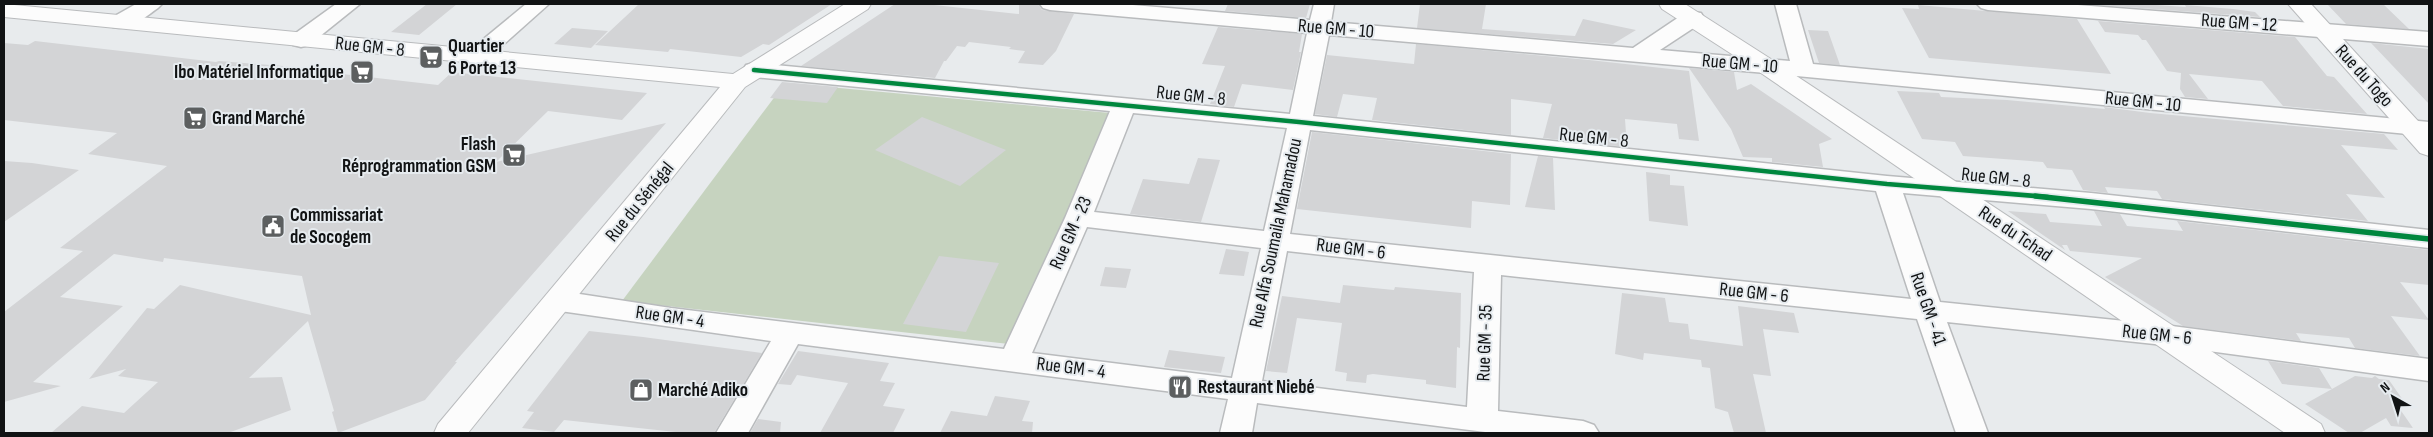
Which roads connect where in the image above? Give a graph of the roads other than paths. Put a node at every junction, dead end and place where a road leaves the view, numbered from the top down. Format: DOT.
graph roads {
  1 [pos="151,4"];
  2 [pos="349,4"];
  3 [pos="538,4"];
  4 [pos="860,4"];
  5 [pos="1050,4"];
  6 [pos="1670,4"];
  7 [pos="1786,4"];
  8 [pos="1988,4"];
  9 [pos="2299,4"];
  10 [pos="4,10"];
  11 [pos="1321,15"];
  12 [pos="1693,18"];
  13 [pos="121,22"];
  14 [pos="2322,30"];
  15 [pos="2429,39"];
  16 [pos="301,40"];
  17 [pos="478,56"];
  18 [pos="1636,56"];
  19 [pos="1766,66"];
  20 [pos="1803,70"];
  21 [pos="746,76"];
  22 [pos="1124,105"];
  23 [pos="1299,122"];
  24 [pos="2420,129"];
  25 [pos="2429,148"];
  26 [pos="1886,184"];
  27 [pos="1946,188"];
  28 [pos="1078,218"];
  29 [pos="2429,239"];
  30 [pos="1275,240"];
  31 [pos="1488,265"];
  32 [pos="560,300"];
  33 [pos="1929,312"];
  34 [pos="790,333"];
  35 [pos="2164,335"];
  36 [pos="1014,360"];
  37 [pos="2429,370"];
  38 [pos="1244,390"];
  39 [pos="1482,420"];
  40 [pos="450,433"];
  41 [pos="732,433"];
  42 [pos="1236,433"];
  43 [pos="1583,433"];
  44 [pos="1972,433"];
  45 [pos="2308,433"];
  1 -- 13 [label="street"];
  2 -- 16 [label="street"];
  3 -- 17 [label="street"];
  4 -- 21 [label="street, Rue du Sénégal"];
  5 -- 11 [label="street, Rue GM - 10"];
  6 -- 12 [label="street, Rue du Tchad"];
  7 -- 20 [label="street"];
  8 -- 14 [label="street, Rue GM - 12"];
  9 -- 14 [label="street, Rue du Togo"];
  10 -- 13 [label="street, Rue GM - 8"];
  11 -- 18 [label="street, Rue GM - 10"];
  11 -- 23 [label="street, Rue Alfa Soumaila Mahamadou"];
  12 -- 18 [label="street"];
  12 -- 19 [label="street, Rue du Tchad"];
  13 -- 16 [label="street, Rue GM - 8"];
  14 -- 15 [label="street, Rue GM - 12"];
  14 -- 24 [label="street, Rue du Togo"];
  16 -- 17 [label="street, Rue GM - 8"];
  17 -- 21 [label="street, Rue GM - 8"];
  18 -- 19 [label="street, Rue GM - 10"];
  19 -- 20 [label="street, Rue GM - 10"];
  19 -- 27 [label="street, Rue du Tchad"];
  20 -- 24 [label="street, Rue GM - 10"];
  21 -- 22 [label="street, Rue GM - 8"];
  21 -- 32 [label="street, Rue du Sénégal"];
  22 -- 23 [label="street, Rue GM - 8"];
  22 -- 28 [label="street, Rue GM - 23"];
  23 -- 26 [label="street, Rue GM - 8"];
  23 -- 30 [label="street, Rue Alfa Soumaila Mahamadou"];
  24 -- 25 [label="street, Rue du Togo"];
  26 -- 27 [label="street, Rue GM - 8"];
  26 -- 33 [label="street, Rue GM - 41"];
  27 -- 29 [label="street, Rue GM - 8"];
  27 -- 35 [label="street, Rue du Tchad"];
  28 -- 30 [label="street, Rue GM - 6"];
  28 -- 36 [label="street, Rue GM - 23"];
  30 -- 31 [label="street, Rue GM - 6"];
  30 -- 38 [label="street, Rue Alfa Soumaila Mahamadou"];
  31 -- 33 [label="street, Rue GM - 6"];
  31 -- 39 [label="street, Rue GM - 35"];
  32 -- 34 [label="street, Rue GM - 4"];
  32 -- 40 [label="street, Rue du Sénégal"];
  33 -- 35 [label="street, Rue GM - 6"];
  33 -- 44 [label="street, Rue GM - 41"];
  34 -- 36 [label="street, Rue GM - 4"];
  34 -- 41 [label="street"];
  35 -- 37 [label="street, Rue GM - 6"];
  35 -- 45 [label="street, Rue du Tchad"];
  36 -- 38 [label="street, Rue GM - 4"];
  38 -- 39 [label="street, Rue GM - 4"];
  38 -- 42 [label="street, Rue Alfa Soumaila Mahamadou"];
  39 -- 43 [label="street, Rue GM - 4"];
}
